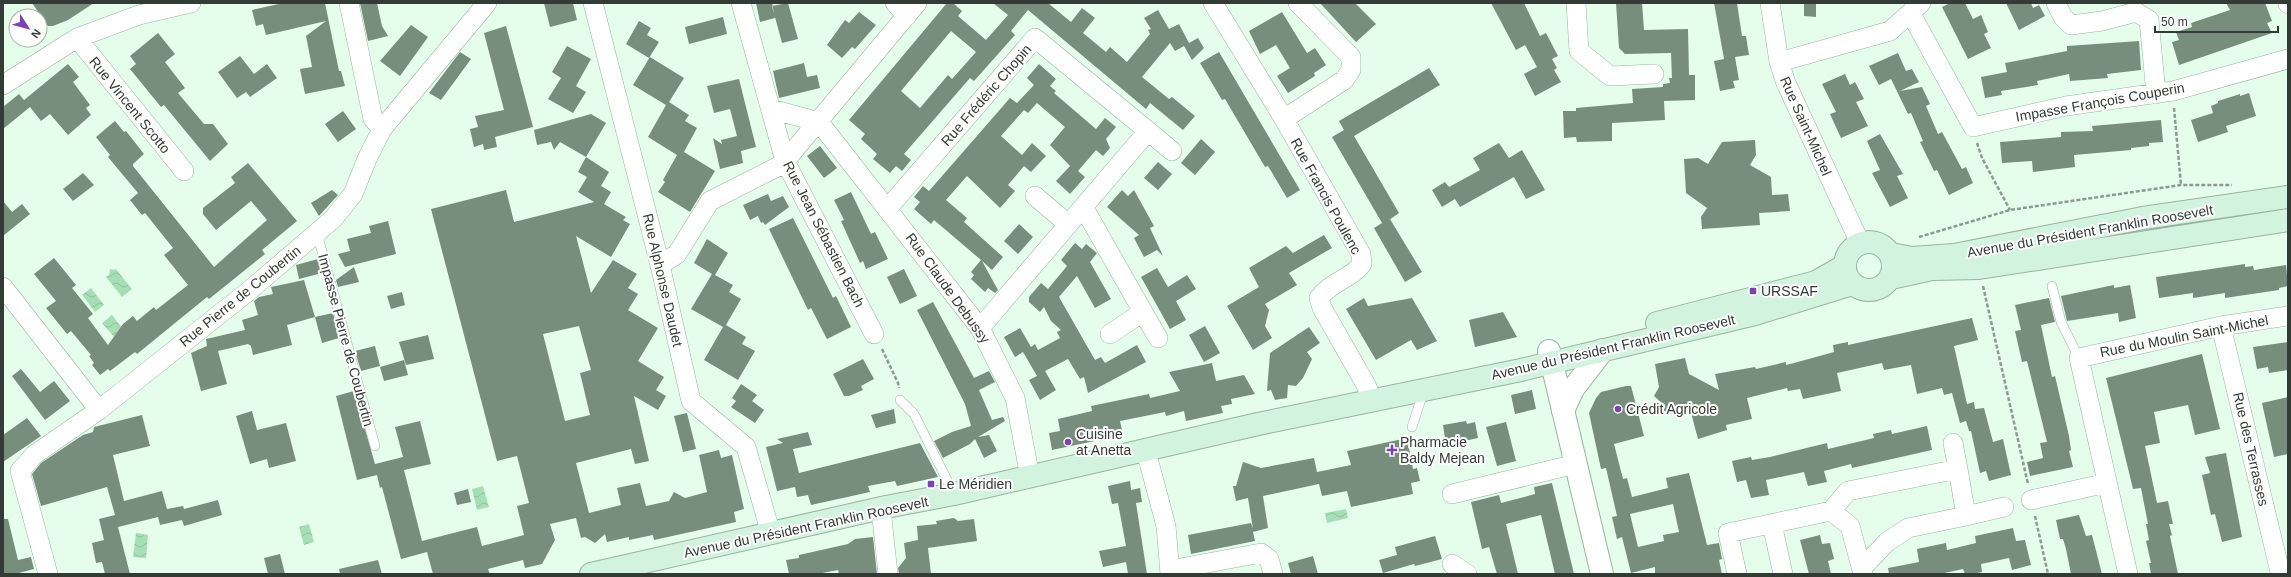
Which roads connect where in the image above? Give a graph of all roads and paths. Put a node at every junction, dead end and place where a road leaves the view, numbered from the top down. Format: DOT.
graph roads {
  1 [pos="191,3"];
  2 [pos="349,3"];
  3 [pos="487,3"];
  4 [pos="593,3"];
  5 [pos="741,3"];
  6 [pos="1213,3"];
  7 [pos="1298,3"];
  8 [pos="1576,3"];
  9 [pos="1770,3"];
  10 [pos="2056,3"];
  11 [pos="907,7"];
  12 [pos="1916,8"];
  13 [pos="77,38"];
  14 [pos="2288,42"];
  15 [pos="2285,60"];
  16 [pos="1779,62"];
  17 [pos="1654,74"];
  18 [pos="3,85"];
  19 [pos="2164,93"];
  20 [pos="771,109"];
  21 [pos="1284,119"];
  22 [pos="819,122"];
  23 [pos="1973,127"];
  24 [pos="382,129"];
  25 [pos="1148,131"];
  26 [pos="1172,150"];
  27 [pos="785,161"];
  28 [pos="184,171"];
  29 [pos="2234,184"];
  30 [pos="2181,185"];
  31 [pos="1036,196"];
  32 [pos="2288,198"];
  33 [pos="888,208"];
  34 [pos="1084,208"];
  35 [pos="2010,210"];
  36 [pos="2288,220"];
  37 [pos="1068,224"];
  38 [pos="317,233"];
  39 [pos="1916,238"];
  40 [pos="1860,243"];
  41 [pos="1891,254"];
  42 [pos="660,266"];
  43 [pos="1979,268"];
  44 [pos="1848,275"];
  45 [pos="1891,278"];
  46 [pos="2052,286"];
  47 [pos="5,294"];
  48 [pos="1143,312"];
  49 [pos="2288,316"];
  50 [pos="2221,326"];
  51 [pos="980,328"];
  52 [pos="874,334"];
  53 [pos="1110,334"];
  54 [pos="1158,338"];
  55 [pos="1603,350"];
  56 [pos="1551,357"];
  57 [pos="2079,358"];
  58 [pos="1429,388"];
  59 [pos="1372,399"];
  60 [pos="900,400"];
  61 [pos="99,410"];
  62 [pos="1563,411"];
  63 [pos="1412,427"];
  64 [pos="1953,442"];
  65 [pos="375,446"];
  66 [pos="1146,451"];
  67 [pos="1576,464"];
  68 [pos="1958,469"];
  69 [pos="1030,477"];
  70 [pos="2107,483"];
  71 [pos="954,494"];
  72 [pos="1452,494"];
  73 [pos="2031,500"];
  74 [pos="2004,507"];
  75 [pos="881,509"];
  76 [pos="1832,511"];
  77 [pos="1966,516"];
  78 [pos="1772,524"];
  79 [pos="771,534"];
  80 [pos="1863,571"];
  81 [pos="2282,571"];
  82 [pos="1170,572"];
  83 [pos="48,574"];
  84 [pos="590,574"];
  85 [pos="888,574"];
  86 [pos="1273,574"];
  87 [pos="1602,574"];
  88 [pos="1737,574"];
  89 [pos="1783,574"];
  90 [pos="2048,574"];
  91 [pos="2128,574"];
  1 -- 13 [label="street"];
  2 -- 24 [label="street"];
  3 -- 24 [label="street, Rue Pierre de Coubertin"];
  4 -- 42 [label="street, Rue Alphonse Daudet"];
  5 -- 20 [label="street, Rue Jean Sébastien Bach"];
  6 -- 21 [label="street, Rue Francis Poulenc"];
  7 -- 21 [label="street"];
  8 -- 17 [label="street"];
  9 -- 16 [label="street, Rue Saint-Michel"];
  10 -- 19 [label="street"];
  11 -- 22 [label="street"];
  12 -- 16 [label="street"];
  12 -- 23 [label="street"];
  13 -- 18 [label="street"];
  13 -- 28 [label="street, Rue Vincent Scotto"];
  14 -- 15 [label="street, Impasse François Couperin"];
  15 -- 19 [label="street, Impasse François Couperin"];
  16 -- 40 [label="street, Rue Saint-Michel"];
  19 -- 23 [label="street, Impasse François Couperin"];
  19 -- 30 [label="path"];
  20 -- 22 [label="street"];
  20 -- 27 [label="street, Rue Jean Sébastien Bach"];
  21 -- 59 [label="street, Rue Francis Poulenc"];
  22 -- 27 [label="street"];
  22 -- 33 [label="street, Rue Claude Debussy"];
  23 -- 35 [label="path"];
  24 -- 38 [label="street, Rue Pierre de Coubertin"];
  25 -- 26 [label="street, Rue Frédéric Chopin"];
  25 -- 33 [label="street, Rue Frédéric Chopin"];
  25 -- 34 [label="street"];
  27 -- 42 [label="street"];
  27 -- 52 [label="street, Rue Jean Sébastien Bach"];
  29 -- 30 [label="path"];
  30 -- 35 [label="path"];
  31 -- 37 [label="street"];
  32 -- 41 [label="main road, Avenue du Président Franklin Roosevelt"];
  33 -- 51 [label="street, Rue Claude Debussy"];
  34 -- 37 [label="street"];
  34 -- 48 [label="street"];
  35 -- 39 [label="path"];
  36 -- 43 [label="main road, Avenue du Président Franklin Roosevelt"];
  37 -- 51 [label="street"];
  38 -- 61 [label="street, Rue Pierre de Coubertin"];
  38 -- 65 [label="lane, Impasse Pierre de Coubertin"];
  40 -- 41 [label="main road"];
  40 -- 44 [label="main road"];
  41 -- 45 [label="main road"];
  42 -- 79 [label="street, Rue Alphonse Daudet"];
  43 -- 45 [label="main road, Avenue du Président Franklin Roosevelt"];
  43 -- 73 [label="path"];
  44 -- 45 [label="main road"];
  44 -- 55 [label="main road, Avenue du Président Franklin Roosevelt"];
  44 -- 56 [label="main road, Avenue du Président Franklin Roosevelt"];
  46 -- 57 [label="lane"];
  47 -- 61 [label="street"];
  48 -- 53 [label="street"];
  48 -- 54 [label="street"];
  49 -- 50 [label="street, Rue du Moulin Saint-Michel"];
  50 -- 57 [label="street, Rue du Moulin Saint-Michel"];
  50 -- 81 [label="street, Rue des Terrasses"];
  51 -- 69 [label="street, Rue Claude Debussy"];
  52 -- 60 [label="path"];
  55 -- 56 [label="main road, Avenue du Président Franklin Roosevelt"];
  55 -- 62 [label="street"];
  56 -- 58 [label="main road, Avenue du Président Franklin Roosevelt"];
  56 -- 59 [label="main road, Avenue du Président Franklin Roosevelt"];
  56 -- 62 [label="street"];
  57 -- 70 [label="street"];
  58 -- 59 [label="main road, Avenue du Président Franklin Roosevelt"];
  58 -- 63 [label="lane"];
  59 -- 66 [label="main road, Avenue du Président Franklin Roosevelt"];
  60 -- 71 [label="lane"];
  61 -- 83 [label="street, Rue Pierre de Coubertin"];
  62 -- 67 [label="street"];
  64 -- 68 [label="street"];
  66 -- 69 [label="main road, Avenue du Président Franklin Roosevelt"];
  66 -- 82 [label="street"];
  67 -- 72 [label="street"];
  67 -- 87 [label="street"];
  68 -- 76 [label="street"];
  68 -- 77 [label="street"];
  69 -- 71 [label="main road, Avenue du Président Franklin Roosevelt"];
  70 -- 73 [label="street"];
  70 -- 91 [label="street"];
  71 -- 75 [label="main road, Avenue du Président Franklin Roosevelt"];
  73 -- 90 [label="path"];
  74 -- 77 [label="street"];
  75 -- 79 [label="main road, Avenue du Président Franklin Roosevelt"];
  75 -- 85 [label="street"];
  76 -- 78 [label="street"];
  76 -- 80 [label="street"];
  77 -- 80 [label="street"];
  78 -- 88 [label="street"];
  78 -- 89 [label="street"];
  79 -- 84 [label="main road, Avenue du Président Franklin Roosevelt"];
  82 -- 86 [label="street"];
}
